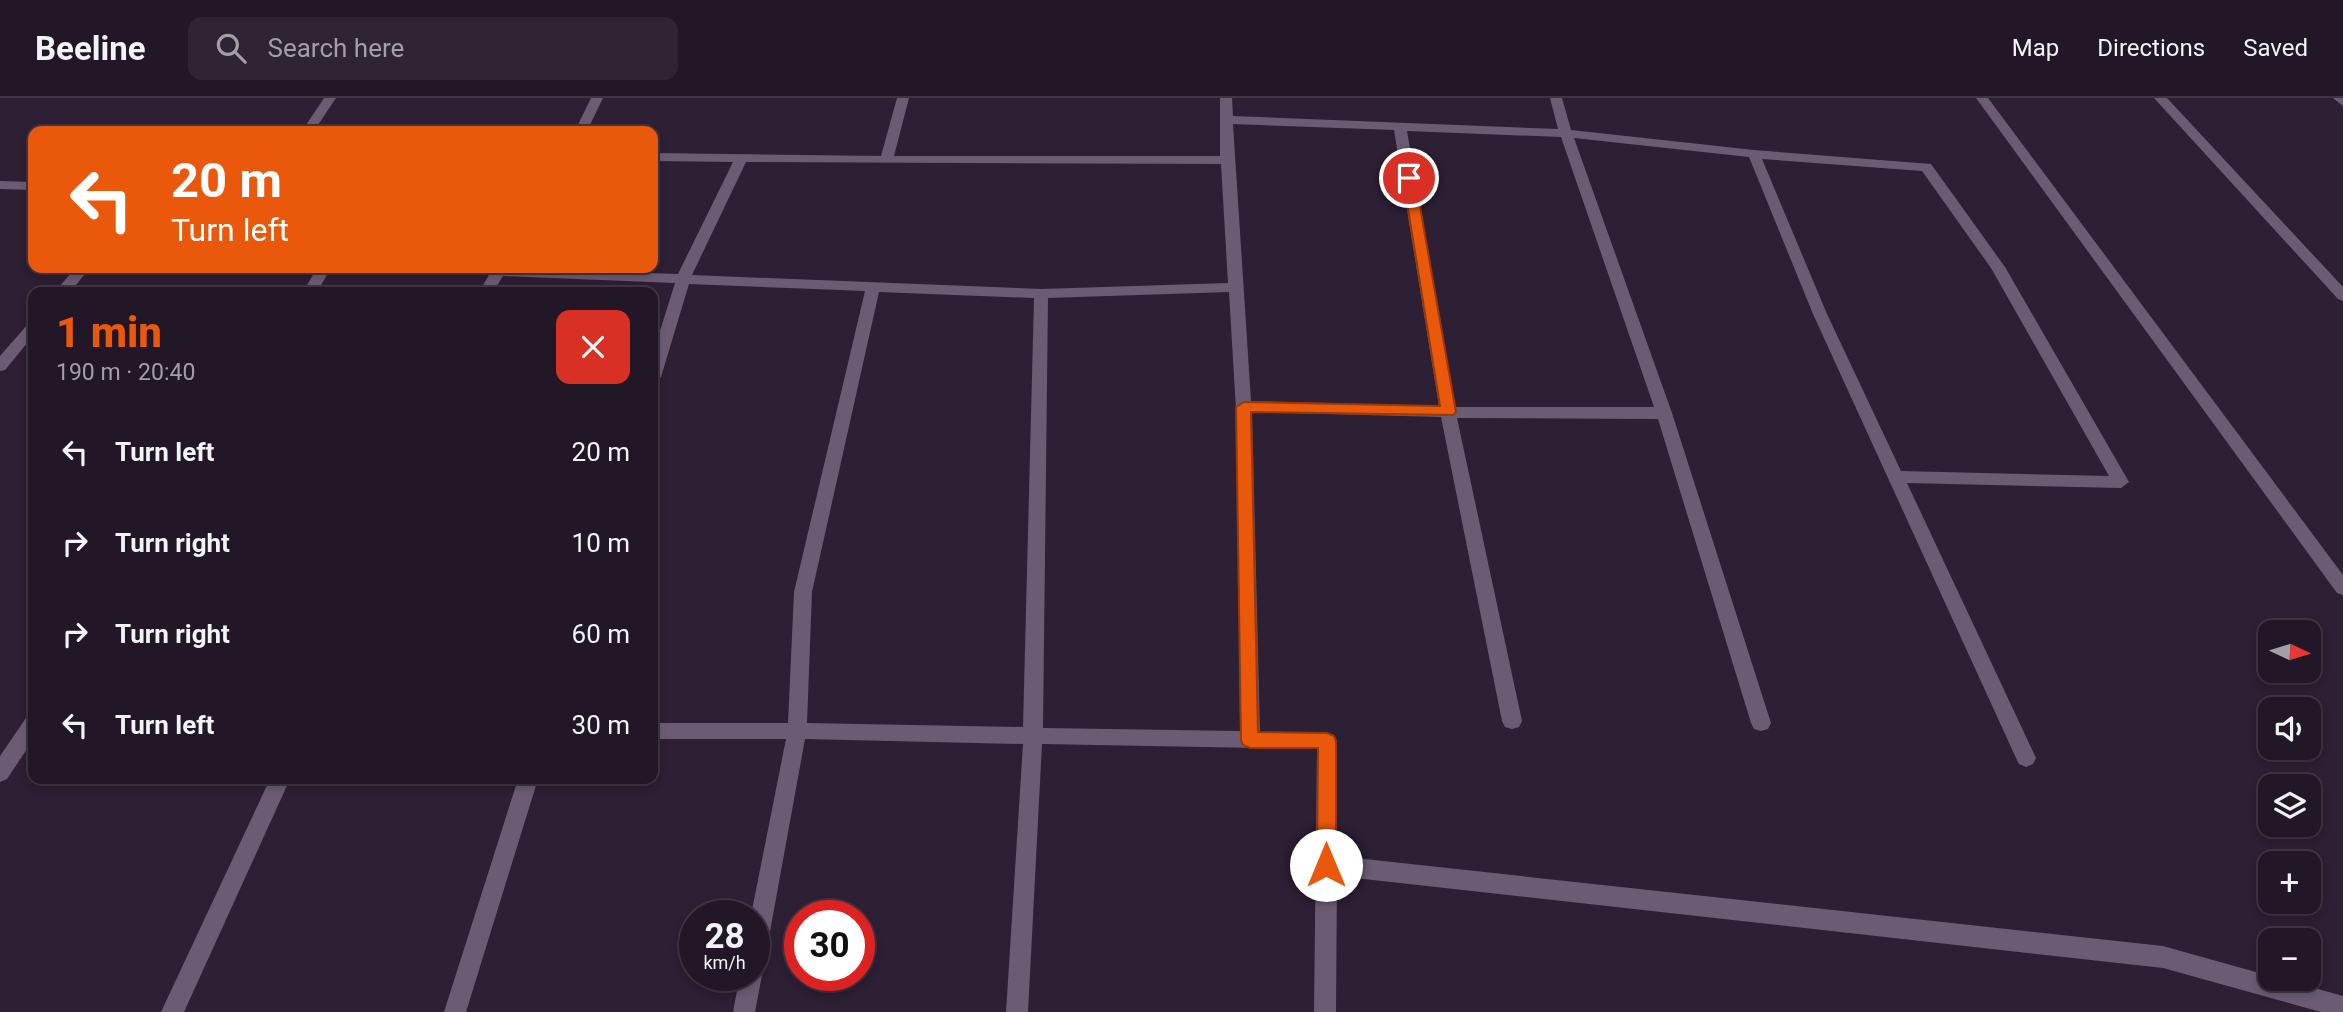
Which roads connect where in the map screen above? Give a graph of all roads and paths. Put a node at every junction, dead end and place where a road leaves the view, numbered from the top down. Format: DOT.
graph roads {
  1 [pos="330,98"];
  2 [pos="597,98"];
  3 [pos="903,98"];
  4 [pos="1226,98"];
  5 [pos="1556,98"];
  6 [pos="1982,98"];
  7 [pos="2160,98"];
  8 [pos="2339,98"];
  9 [pos="2343,102"];
  10 [pos="1226,120"];
  11 [pos="311,126"];
  12 [pos="583,126"];
  13 [pos="1400,126"];
  14 [pos="1566,133"];
  15 [pos="1754,154"];
  16 [pos="658,157"];
  17 [pos="741,159"];
  18 [pos="886,160"];
  19 [pos="1227,160"];
  20 [pos="0,185"];
  21 [pos="28,186"];
  22 [pos="79,273"];
  23 [pos="592,273"];
  24 [pos="684,277"];
  25 [pos="873,286"];
  26 [pos="66,287"];
  27 [pos="1235,287"];
  28 [pos="1041,294"];
  29 [pos="2343,296"];
  30 [pos="28,333"];
  31 [pos="658,361"];
  32 [pos="0,366"];
  33 [pos="1244,407"];
  34 [pos="1448,412"];
  35 [pos="1664,413"];
  36 [pos="1896,477"];
  37 [pos="2343,588"];
  38 [pos="1512,721"];
  39 [pos="1761,723"];
  40 [pos="28,731"];
  41 [pos="658,731"];
  42 [pos="797,731"];
  43 [pos="1033,736"];
  44 [pos="1250,740"];
  45 [pos="2026,758"];
  46 [pos="0,773"];
  47 [pos="278,784"];
  48 [pos="526,784"];
  49 [pos="1326,865"];
  50 [pos="765,900"];
  51 [pos="748,991"];
  52 [pos="2343,1007"];
  53 [pos="172,1012"];
  54 [pos="455,1012"];
  55 [pos="744,1012"];
  56 [pos="1017,1012"];
  57 [pos="1325,1012"];
  1 -- 11 [label="street"];
  2 -- 12 [label="street"];
  3 -- 18 [label="street"];
  4 -- 10 [label="street"];
  5 -- 14 [label="street"];
  6 -- 37 [label="street"];
  7 -- 29 [label="street"];
  8 -- 9 [label="street"];
  10 -- 13 [label="street"];
  10 -- 19 [label="street"];
  13 -- 14 [label="street"];
  13 -- 34 [label="street"];
  14 -- 15 [label="street"];
  14 -- 35 [label="street"];
  15 -- 36 [label="street"];
  15 -- 36 [label="street"];
  16 -- 17 [label="street"];
  17 -- 18 [label="street"];
  17 -- 24 [label="street"];
  18 -- 19 [label="street"];
  19 -- 27 [label="street"];
  20 -- 21 [label="street"];
  22 -- 26 [label="street"];
  23 -- 24 [label="street"];
  24 -- 25 [label="street"];
  24 -- 31 [label="street"];
  25 -- 28 [label="street"];
  25 -- 42 [label="street"];
  27 -- 28 [label="street"];
  27 -- 33 [label="street"];
  28 -- 43 [label="street"];
  30 -- 32 [label="street"];
  33 -- 34 [label="street"];
  33 -- 44 [label="street"];
  34 -- 35 [label="street"];
  34 -- 38 [label="street"];
  35 -- 39 [label="street"];
  36 -- 45 [label="street"];
  40 -- 46 [label="street"];
  41 -- 42 [label="street"];
  42 -- 43 [label="street"];
  42 -- 50 [label="street"];
  43 -- 44 [label="street"];
  43 -- 56 [label="street"];
  44 -- 49 [label="street"];
  47 -- 53 [label="street"];
  48 -- 54 [label="street"];
  49 -- 52 [label="street"];
  49 -- 57 [label="street"];
  51 -- 55 [label="street"];
}
